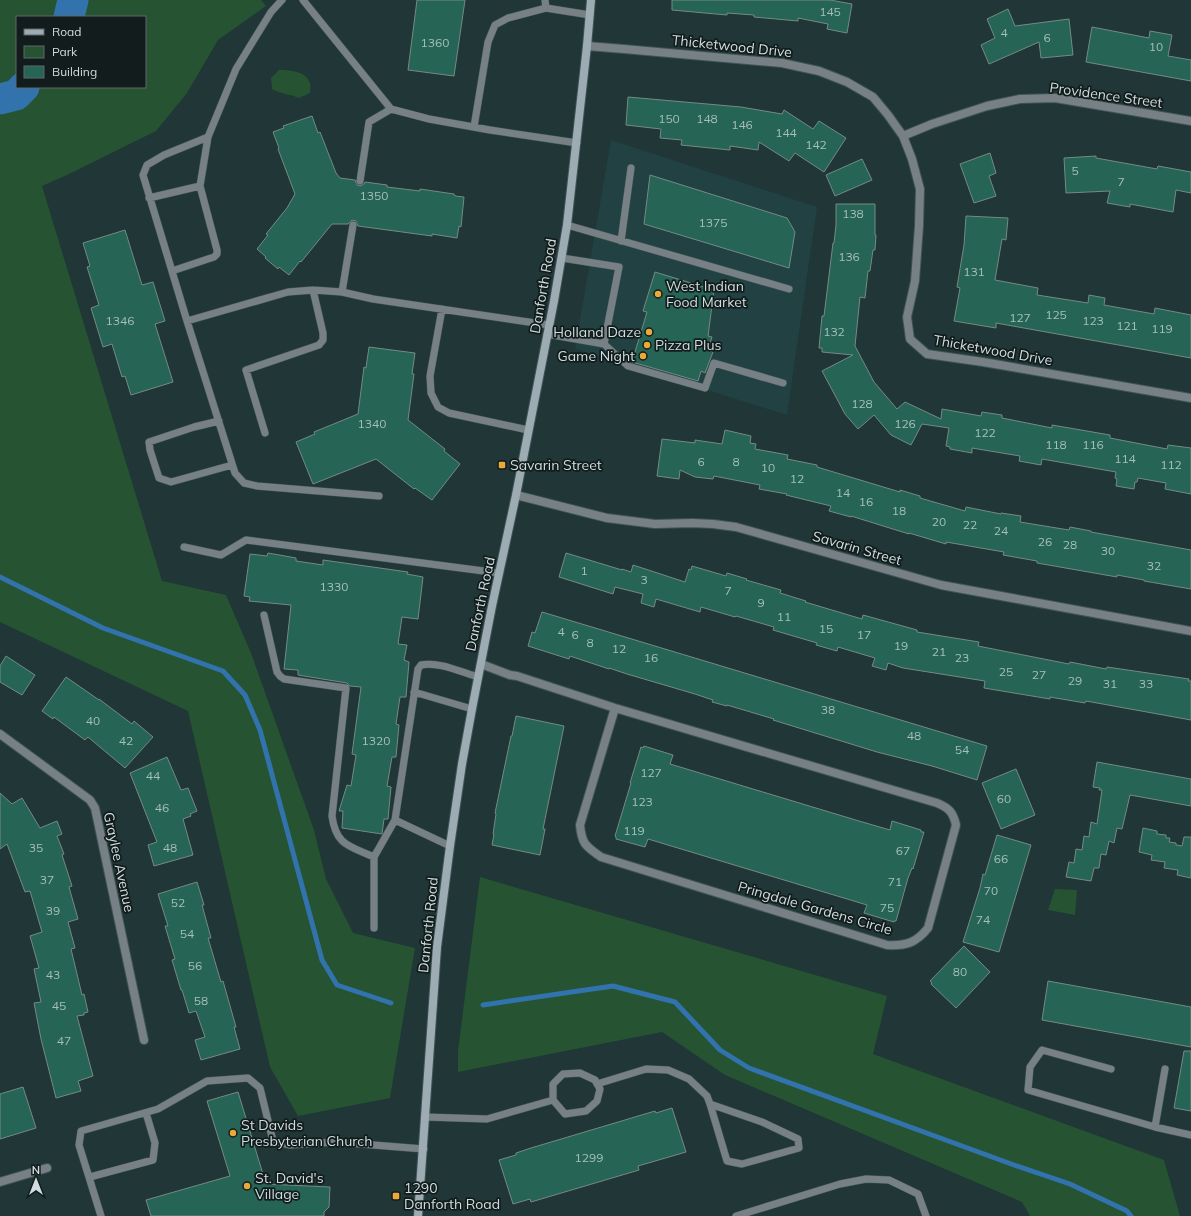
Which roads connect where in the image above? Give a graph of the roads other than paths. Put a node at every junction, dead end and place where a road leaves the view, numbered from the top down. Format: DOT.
graph roads {
  1 [pos="282,0"];
  2 [pos="303,0"];
  3 [pos="545,0"];
  4 [pos="592,0"];
  5 [pos="546,8"];
  6 [pos="590,14"];
  7 [pos="588,46"];
  8 [pos="391,109"];
  9 [pos="1191,121"];
  10 [pos="474,127"];
  11 [pos="903,136"];
  12 [pos="208,137"];
  13 [pos="577,143"];
  14 [pos="630,168"];
  15 [pos="360,181"];
  16 [pos="200,186"];
  17 [pos="150,198"];
  18 [pos="353,225"];
  19 [pos="567,225"];
  20 [pos="621,241"];
  21 [pos="562,258"];
  22 [pos="172,271"];
  23 [pos="790,289"];
  24 [pos="313,290"];
  25 [pos="342,292"];
  26 [pos="442,309"];
  27 [pos="188,321"];
  28 [pos="549,324"];
  29 [pos="547,334"];
  30 [pos="604,344"];
  31 [pos="783,383"];
  32 [pos="1191,398"];
  33 [pos="219,421"];
  34 [pos="528,430"];
  35 [pos="264,433"];
  36 [pos="232,465"];
  37 [pos="516,495"];
  38 [pos="379,496"];
  39 [pos="184,547"];
  40 [pos="499,574"];
  41 [pos="264,615"];
  42 [pos="1191,631"];
  43 [pos="480,664"];
  44 [pos="478,678"];
  45 [pos="414,692"];
  46 [pos="615,708"];
  47 [pos="472,710"];
  48 [pos="0,734"];
  49 [pos="395,820"];
  50 [pos="450,846"];
  51 [pos="374,857"];
  52 [pos="374,928"];
  53 [pos="144,1040"];
  54 [pos="1111,1069"];
  55 [pos="1165,1069"];
  56 [pos="597,1084"];
  57 [pos="553,1100"];
  58 [pos="710,1104"];
  59 [pos="146,1112"];
  60 [pos="425,1117"];
  61 [pos="1155,1127"];
  62 [pos="1191,1135"];
  63 [pos="424,1149"];
  64 [pos="47,1168"];
  65 [pos="90,1177"];
  66 [pos="0,1182"];
  67 [pos="101,1216"];
  68 [pos="418,1216"];
  69 [pos="736,1216"];
  70 [pos="926,1216"];
  1 -- 12 [label="lane"];
  2 -- 8 [label="lane"];
  3 -- 5 [label="lane"];
  4 -- 6 [label="main road, Danforth Road"];
  5 -- 6 [label="lane"];
  5 -- 10 [label="lane"];
  6 -- 7 [label="main road, Danforth Road"];
  7 -- 11 [label="street, Thicketwood Drive"];
  7 -- 13 [label="main road, Danforth Road"];
  8 -- 10 [label="lane"];
  8 -- 15 [label="lane"];
  9 -- 11 [label="street, Providence Street"];
  10 -- 13 [label="lane"];
  11 -- 32 [label="street, Thicketwood Drive"];
  12 -- 16 [label="lane"];
  12 -- 17 [label="lane"];
  13 -- 19 [label="main road, Danforth Road"];
  14 -- 20 [label="lane"];
  16 -- 17 [label="lane"];
  16 -- 22 [label="lane"];
  17 -- 22 [label="lane"];
  18 -- 25 [label="lane"];
  19 -- 20 [label="lane"];
  19 -- 21 [label="main road, Danforth Road"];
  20 -- 23 [label="lane"];
  21 -- 28 [label="main road, Danforth Road"];
  21 -- 30 [label="lane"];
  22 -- 27 [label="lane"];
  24 -- 25 [label="lane"];
  24 -- 27 [label="lane"];
  24 -- 35 [label="lane"];
  25 -- 26 [label="lane"];
  26 -- 28 [label="lane"];
  26 -- 34 [label="lane"];
  27 -- 33 [label="lane"];
  28 -- 29 [label="main road, Danforth Road"];
  29 -- 30 [label="lane"];
  29 -- 34 [label="main road, Danforth Road"];
  30 -- 31 [label="lane"];
  33 -- 36 [label="lane"];
  33 -- 36 [label="lane"];
  34 -- 37 [label="main road, Danforth Road"];
  36 -- 38 [label="lane"];
  37 -- 40 [label="main road, Danforth Road"];
  37 -- 42 [label="street, Savarin Street"];
  39 -- 40 [label="lane"];
  40 -- 43 [label="main road, Danforth Road"];
  41 -- 51 [label="lane"];
  43 -- 44 [label="main road, Danforth Road"];
  43 -- 46 [label="street, Pringdale Gardens Circle"];
  44 -- 45 [label="lane"];
  44 -- 47 [label="main road, Danforth Road"];
  45 -- 47 [label="lane"];
  45 -- 49 [label="lane"];
  46 -- 46 [label="street, Pringdale Gardens Circle"];
  47 -- 50 [label="main road, Danforth Road"];
  48 -- 53 [label="street, Graylee Avenue"];
  49 -- 50 [label="lane"];
  49 -- 51 [label="lane"];
  50 -- 60 [label="main road, Danforth Road"];
  51 -- 52 [label="lane"];
  54 -- 61 [label="lane"];
  55 -- 61 [label="lane"];
  56 -- 57 [label="lane"];
  56 -- 57 [label="lane"];
  56 -- 58 [label="lane"];
  57 -- 60 [label="lane"];
  58 -- 58 [label="lane"];
  59 -- 63 [label="lane"];
  59 -- 65 [label="lane"];
  59 -- 65 [label="lane"];
  60 -- 63 [label="main road, Danforth Road"];
  61 -- 62 [label="lane"];
  63 -- 68 [label="main road, Danforth Road"];
  64 -- 66 [label="street"];
  65 -- 67 [label="lane"];
  69 -- 70 [label="lane"];
}
